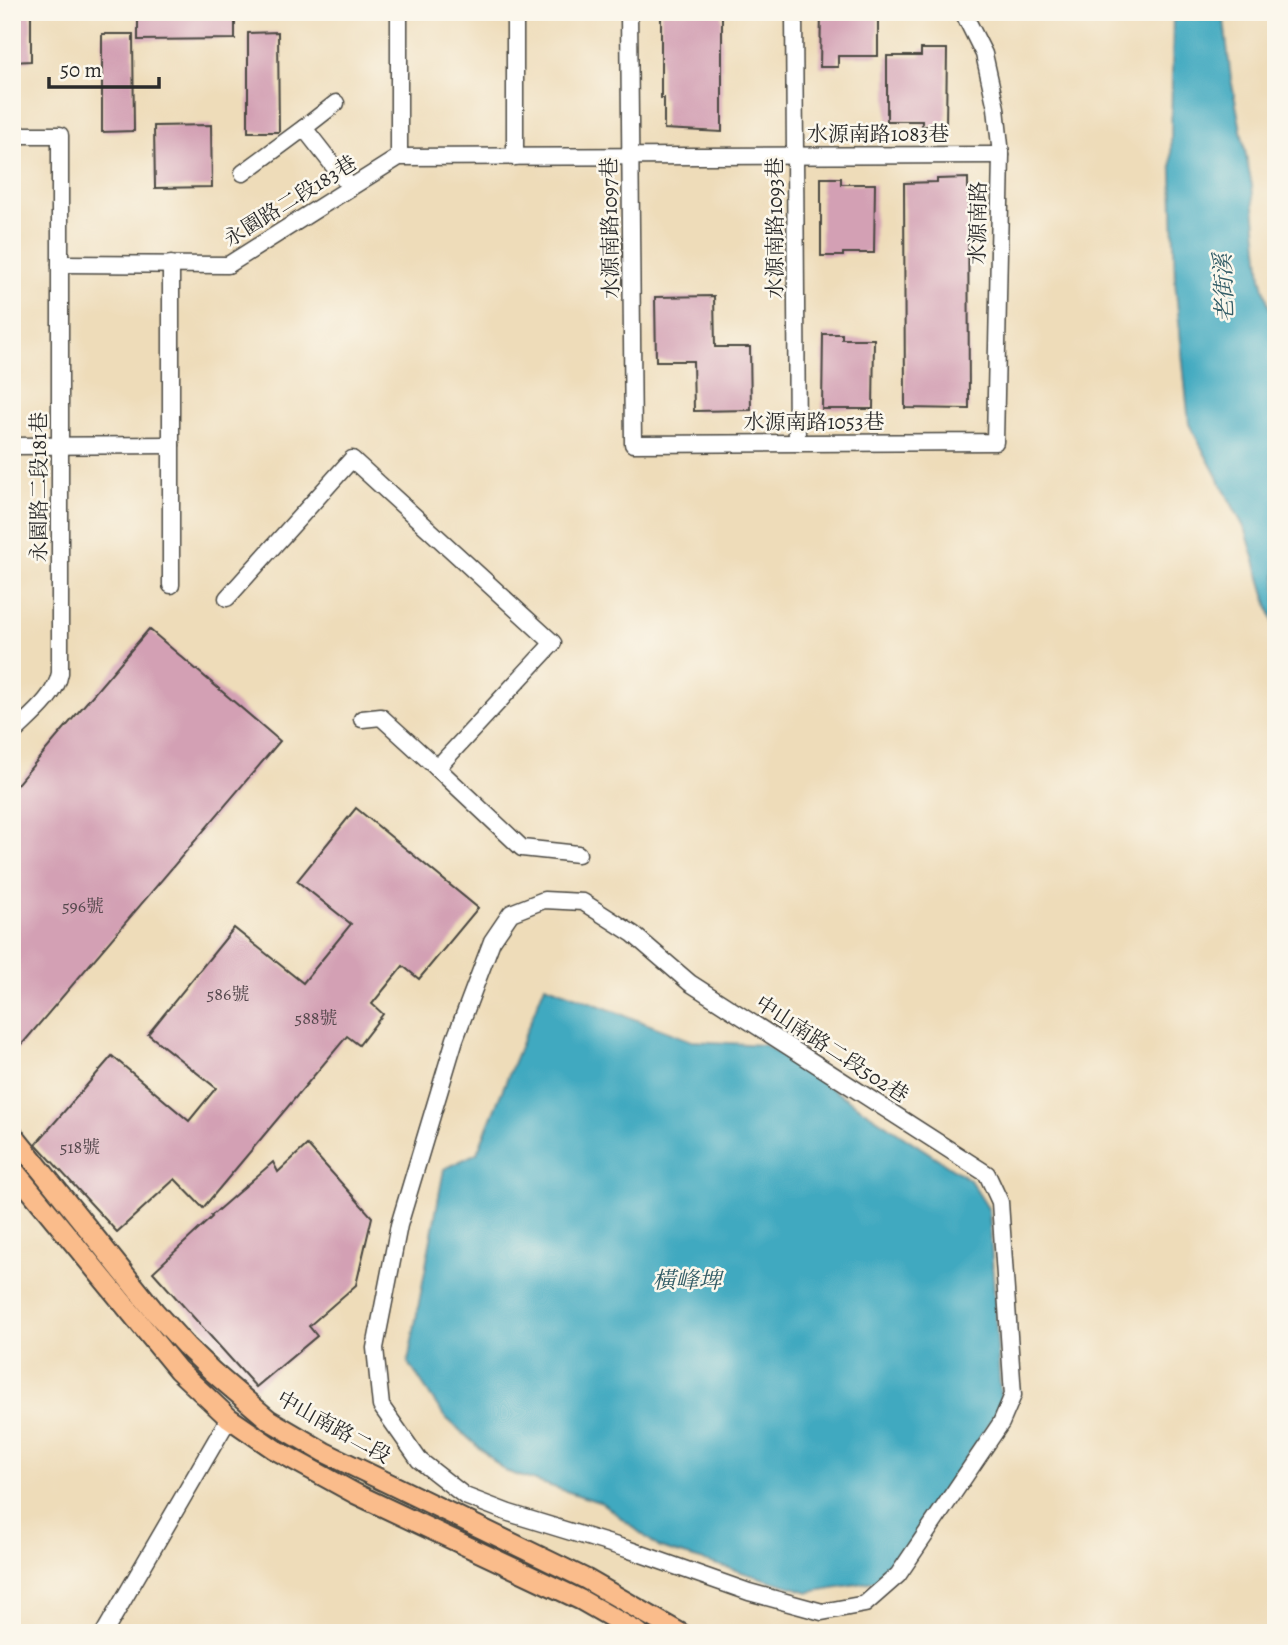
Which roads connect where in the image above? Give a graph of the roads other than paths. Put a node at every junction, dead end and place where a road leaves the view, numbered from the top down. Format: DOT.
graph roads {
  1 [pos="399,12"];
  2 [pos="515,12"];
  3 [pos="629,12"];
  4 [pos="794,12"];
  5 [pos="963,12"];
  6 [pos="336,103"];
  7 [pos="304,128"];
  8 [pos="12,135"];
  9 [pos="1001,155"];
  10 [pos="630,156"];
  11 [pos="795,156"];
  12 [pos="399,157"];
  13 [pos="515,157"];
  14 [pos="243,173"];
  15 [pos="350,187"];
  16 [pos="60,264"];
  17 [pos="171,264"];
  18 [pos="995,442"];
  19 [pos="797,443"];
  20 [pos="633,444"];
  21 [pos="171,445"];
  22 [pos="12,446"];
  23 [pos="60,446"];
  24 [pos="171,585"];
  25 [pos="227,598"];
  26 [pos="362,719"];
  27 [pos="12,734"];
  28 [pos="437,768"];
  29 [pos="578,854"];
  30 [pos="13,1136"];
  31 [pos="12,1168"];
  32 [pos="229,1418"];
  33 [pos="509,1513"];
  34 [pos="104,1633"];
  35 [pos="639,1633"];
  36 [pos="680,1633"];
  1 -- 12 [label="street"];
  2 -- 13 [label="street"];
  3 -- 10 [label="street, 水源南路1097巷"];
  4 -- 11 [label="street, 水源南路1093巷"];
  5 -- 9 [label="street, 水源南路"];
  6 -- 7 [label="street"];
  7 -- 14 [label="street"];
  7 -- 15 [label="street"];
  8 -- 16 [label="street"];
  9 -- 11 [label="street, 水源南路1083巷"];
  9 -- 18 [label="street, 水源南路"];
  10 -- 11 [label="street, 水源南路1083巷"];
  10 -- 13 [label="street"];
  10 -- 20 [label="street, 水源南路1097巷"];
  11 -- 19 [label="street, 水源南路1093巷"];
  12 -- 13 [label="street"];
  12 -- 15 [label="street, 永園路二段183巷"];
  15 -- 17 [label="street, 永園路二段183巷"];
  16 -- 17 [label="street, 永園路二段183巷"];
  16 -- 23 [label="street, 永園路二段181巷"];
  17 -- 21 [label="street"];
  18 -- 19 [label="street, 水源南路1053巷"];
  19 -- 20 [label="street, 水源南路1053巷"];
  21 -- 23 [label="street"];
  21 -- 24 [label="street"];
  22 -- 23 [label="street"];
  23 -- 27 [label="street, 永園路二段181巷"];
  25 -- 28 [label="street"];
  26 -- 28 [label="street"];
  28 -- 29 [label="street"];
  30 -- 36 [label="main road, 中山南路二段"];
  31 -- 32 [label="main road"];
  32 -- 34 [label="street"];
  32 -- 35 [label="main road"];
  33 -- 33 [label="street, 中山南路二段502巷"];
}
